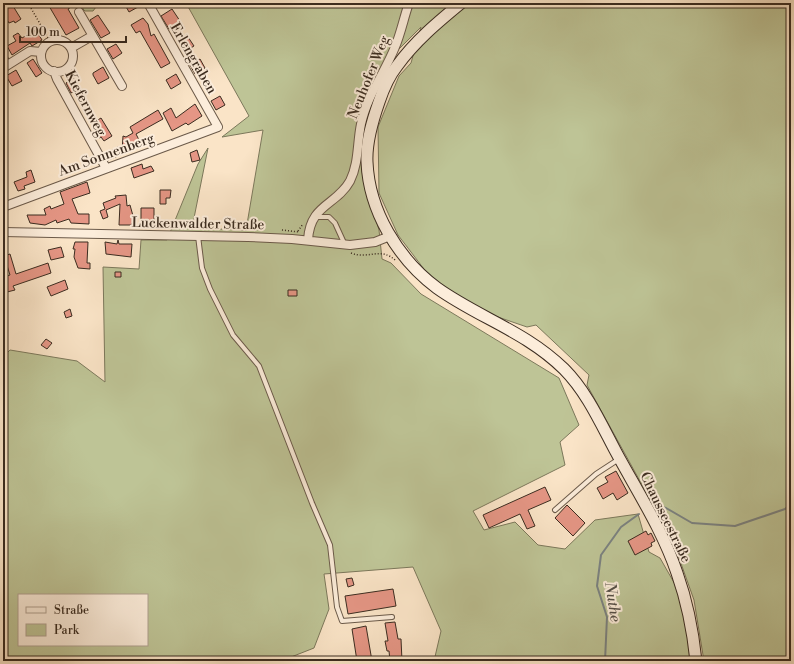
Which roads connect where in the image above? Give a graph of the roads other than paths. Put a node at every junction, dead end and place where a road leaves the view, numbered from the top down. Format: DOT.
graph roads {
  1 [pos="148,3"];
  2 [pos="409,3"];
  3 [pos="461,3"];
  4 [pos="79,12"];
  5 [pos="92,36"];
  6 [pos="71,48"];
  7 [pos="41,52"];
  8 [pos="4,64"];
  9 [pos="54,71"];
  10 [pos="122,86"];
  11 [pos="218,127"];
  12 [pos="106,168"];
  13 [pos="3,207"];
  14 [pos="313,219"];
  15 [pos="3,232"];
  16 [pos="198,236"];
  17 [pos="390,236"];
  18 [pos="308,240"];
  19 [pos="345,245"];
  20 [pos="620,459"];
  21 [pos="555,510"];
  22 [pos="392,617"];
  23 [pos="696,661"];
  1 -- 11 [label="street, Erlengraben"];
  2 -- 14 [label="street, Neuhofer Weg"];
  3 -- 17 [label="main road, Chausseestraße"];
  4 -- 5 [label="street"];
  5 -- 6 [label="street, Kiefernweg"];
  5 -- 10 [label="street"];
  6 -- 7 [label="street, Kiefernweg"];
  6 -- 9 [label="street, Kiefernweg"];
  7 -- 8 [label="street"];
  7 -- 9 [label="street, Kiefernweg"];
  9 -- 12 [label="street, Kiefernweg"];
  11 -- 12 [label="street, Am Sonnenberg"];
  12 -- 13 [label="street, Am Sonnenberg"];
  14 -- 18 [label="street, Neuhofer Weg"];
  14 -- 19 [label="lane"];
  15 -- 16 [label="street, Luckenwalder Straße"];
  16 -- 18 [label="street, Luckenwalder Straße"];
  16 -- 22 [label="lane"];
  17 -- 19 [label="street, Luckenwalder Straße"];
  17 -- 20 [label="main road, Chausseestraße"];
  18 -- 19 [label="street, Luckenwalder Straße"];
  20 -- 21 [label="lane"];
  20 -- 23 [label="main road, Chausseestraße"];
}
